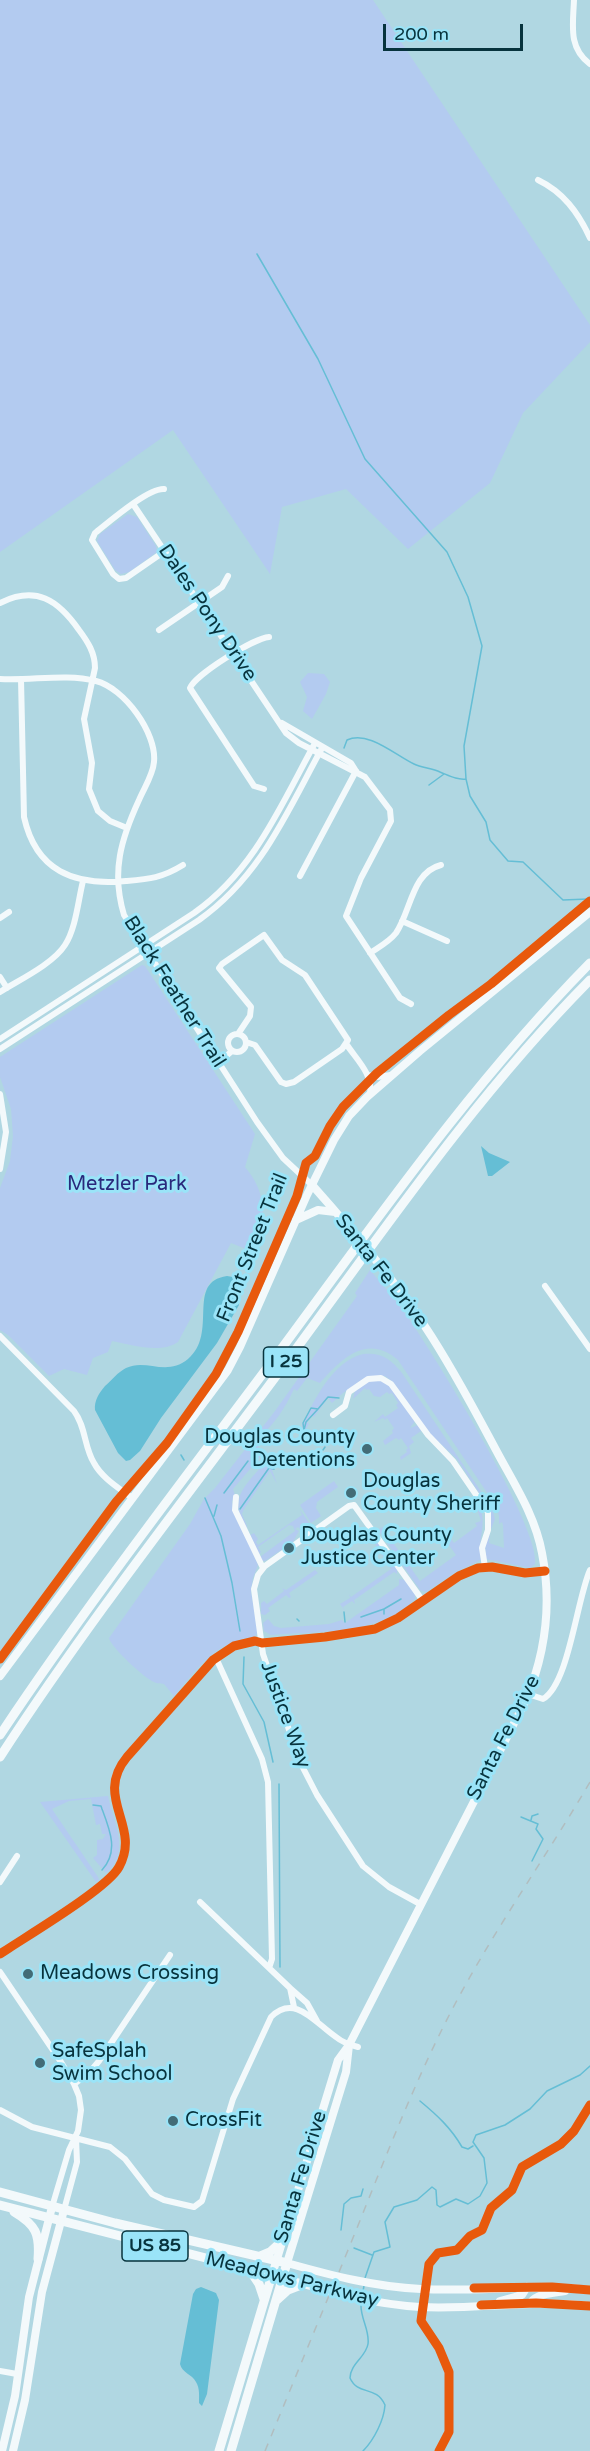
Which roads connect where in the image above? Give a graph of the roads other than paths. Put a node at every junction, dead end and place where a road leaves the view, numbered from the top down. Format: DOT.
graph roads {
  1 [pos="574,0"];
  2 [pos="590,64"];
  3 [pos="538,180"];
  4 [pos="589,235"];
  5 [pos="164,489"];
  6 [pos="134,504"];
  7 [pos="165,551"];
  8 [pos="228,576"];
  9 [pos="200,602"];
  10 [pos="0,603"];
  11 [pos="159,630"];
  12 [pos="269,637"];
  13 [pos="235,654"];
  14 [pos="0,679"];
  15 [pos="21,679"];
  16 [pos="94,680"];
  17 [pos="313,747"];
  18 [pos="320,751"];
  19 [pos="357,771"];
  20 [pos="264,789"];
  21 [pos="126,828"];
  22 [pos="183,865"];
  23 [pos="441,865"];
  24 [pos="300,876"];
  25 [pos="83,881"];
  26 [pos="118,882"];
  27 [pos="9,912"];
  28 [pos="590,912"];
  29 [pos="0,918"];
  30 [pos="402,921"];
  31 [pos="447,941"];
  32 [pos="142,947"];
  33 [pos="370,953"];
  34 [pos="147,954"];
  35 [pos="590,963"];
  36 [pos="0,977"];
  37 [pos="590,980"];
  38 [pos="7,988"];
  39 [pos="0,992"];
  40 [pos="411,1004"];
  41 [pos="238,1034"];
  42 [pos="0,1039"];
  43 [pos="246,1042"];
  44 [pos="347,1045"];
  45 [pos="0,1049"];
  46 [pos="232,1050"];
  47 [pos="218,1063"];
  48 [pos="393,1074"];
  49 [pos="368,1075"];
  50 [pos="0,1094"];
  51 [pos="370,1095"];
  52 [pos="2,1110"];
  53 [pos="0,1168"];
  54 [pos="313,1186"];
  55 [pos="335,1212"];
  56 [pos="296,1221"];
  57 [pos="545,1286"];
  58 [pos="0,1336"];
  59 [pos="590,1349"];
  60 [pos="333,1415"];
  61 [pos="236,1497"];
  62 [pos="132,1498"];
  63 [pos="484,1567"];
  64 [pos="263,1568"];
  65 [pos="545,1570"];
  66 [pos="590,1570"];
  67 [pos="423,1601"];
  68 [pos="262,1643"];
  69 [pos="216,1658"];
  70 [pos="0,1676"];
  71 [pos="528,1694"];
  72 [pos="0,1735"];
  73 [pos="0,1757"];
  74 [pos="17,1857"];
  75 [pos="0,1882"];
  76 [pos="200,1902"];
  77 [pos="420,1904"];
  78 [pos="0,1954"];
  79 [pos="170,1955"];
  80 [pos="269,1968"];
  81 [pos="0,1972"];
  82 [pos="290,1988"];
  83 [pos="294,2007"];
  84 [pos="317,2022"];
  85 [pos="354,2046"];
  86 [pos="74,2084"];
  87 [pos="0,2110"];
  88 [pos="76,2138"];
  89 [pos="0,2192"];
  90 [pos="1,2205"];
  91 [pos="52,2207"];
  92 [pos="64,2210"];
  93 [pos="48,2219"];
  94 [pos="61,2222"];
  95 [pos="282,2241"];
  96 [pos="293,2244"];
  97 [pos="258,2257"];
  98 [pos="38,2259"];
  99 [pos="276,2261"];
  100 [pos="287,2263"];
  101 [pos="306,2268"];
  102 [pos="249,2269"];
  103 [pos="272,2276"];
  104 [pos="282,2278"];
  105 [pos="302,2286"];
  106 [pos="527,2287"];
  107 [pos="571,2288"];
  108 [pos="590,2290"];
  109 [pos="264,2300"];
  110 [pos="277,2300"];
  111 [pos="530,2304"];
  112 [pos="491,2305"];
  113 [pos="590,2306"];
  114 [pos="0,2371"];
  115 [pos="17,2374"];
  116 [pos="2,2451"];
  117 [pos="13,2451"];
  118 [pos="219,2451"];
  119 [pos="231,2451"];
  1 -- 2 [label="street"];
  3 -- 4 [label="street"];
  5 -- 6 [label="street"];
  6 -- 7 [label="street, Dales Pony Drive"];
  6 -- 7 [label="street"];
  7 -- 9 [label="street, Dales Pony Drive"];
  8 -- 9 [label="street"];
  9 -- 11 [label="street"];
  9 -- 13 [label="street, Dales Pony Drive"];
  10 -- 16 [label="street"];
  12 -- 13 [label="street"];
  13 -- 17 [label="street, Dales Pony Drive"];
  13 -- 20 [label="street"];
  14 -- 15 [label="street, Black Feather Trail"];
  15 -- 16 [label="street, Black Feather Trail"];
  15 -- 25 [label="street"];
  16 -- 21 [label="street"];
  16 -- 21 [label="street, Black Feather Trail"];
  17 -- 18 [label="street, Dales Pony Drive"];
  17 -- 32 [label="street"];
  18 -- 19 [label="street, Dales Pony Drive"];
  18 -- 34 [label="street"];
  19 -- 24 [label="street"];
  19 -- 33 [label="street"];
  21 -- 26 [label="street, Black Feather Trail"];
  22 -- 26 [label="street"];
  23 -- 30 [label="street"];
  25 -- 26 [label="street"];
  25 -- 38 [label="street"];
  26 -- 32 [label="street, Black Feather Trail"];
  27 -- 29 [label="street"];
  28 -- 48 [label="main road"];
  30 -- 31 [label="street"];
  30 -- 33 [label="street"];
  32 -- 34 [label="street, Black Feather Trail"];
  32 -- 42 [label="street"];
  33 -- 40 [label="street"];
  34 -- 45 [label="street"];
  34 -- 47 [label="street, Black Feather Trail"];
  35 -- 72 [label="highway, I 25"];
  36 -- 38 [label="street"];
  37 -- 73 [label="highway, I 25"];
  38 -- 39 [label="street"];
  41 -- 43 [label="street"];
  41 -- 44 [label="street"];
  41 -- 46 [label="street"];
  43 -- 44 [label="street"];
  43 -- 46 [label="street"];
  44 -- 49 [label="street"];
  46 -- 47 [label="street"];
  47 -- 54 [label="street, Black Feather Trail"];
  48 -- 49 [label="street"];
  48 -- 51 [label="main road"];
  49 -- 51 [label="street"];
  50 -- 52 [label="street"];
  51 -- 54 [label="main road"];
  52 -- 53 [label="street"];
  54 -- 55 [label="main road, Santa Fe Drive"];
  54 -- 56 [label="main road"];
  55 -- 56 [label="main road"];
  55 -- 65 [label="main road, Santa Fe Drive"];
  56 -- 62 [label="main road"];
  57 -- 59 [label="street"];
  58 -- 62 [label="street"];
  60 -- 63 [label="street"];
  61 -- 64 [label="street"];
  62 -- 70 [label="main road"];
  63 -- 65 [label="street"];
  63 -- 67 [label="street"];
  64 -- 67 [label="street"];
  64 -- 68 [label="street, Justice Way"];
  65 -- 71 [label="main road, Santa Fe Drive"];
  66 -- 71 [label="street"];
  67 -- 68 [label="street"];
  68 -- 69 [label="street"];
  68 -- 77 [label="street, Justice Way"];
  69 -- 78 [label="street"];
  69 -- 80 [label="street"];
  71 -- 77 [label="main road, Santa Fe Drive"];
  74 -- 75 [label="street"];
  76 -- 80 [label="street"];
  77 -- 85 [label="main road, Santa Fe Drive"];
  79 -- 86 [label="street"];
  80 -- 82 [label="street"];
  81 -- 86 [label="street"];
  82 -- 83 [label="street"];
  82 -- 84 [label="street"];
  83 -- 84 [label="street"];
  83 -- 88 [label="street"];
  84 -- 85 [label="street"];
  85 -- 95 [label="main road, Santa Fe Drive"];
  85 -- 96 [label="main road, Santa Fe Drive"];
  86 -- 88 [label="street"];
  87 -- 88 [label="street"];
  88 -- 91 [label="street"];
  88 -- 92 [label="street"];
  89 -- 91 [label="highway, Meadows Parkway / US 85"];
  90 -- 93 [label="highway, Meadows Parkway / US 85"];
  90 -- 98 [label="highway"];
  91 -- 92 [label="highway, Meadows Parkway / US 85"];
  91 -- 93 [label="main road"];
  92 -- 94 [label="main road"];
  92 -- 97 [label="highway, Meadows Parkway / US 85"];
  93 -- 94 [label="highway, Meadows Parkway / US 85"];
  93 -- 98 [label="main road"];
  94 -- 102 [label="highway, Meadows Parkway / US 85"];
  94 -- 117 [label="main road"];
  95 -- 97 [label="highway"];
  95 -- 99 [label="main road, Santa Fe Drive"];
  96 -- 100 [label="main road, Santa Fe Drive"];
  96 -- 101 [label="main road"];
  97 -- 99 [label="highway, Meadows Parkway / US 85"];
  98 -- 115 [label="main road"];
  99 -- 100 [label="highway, Meadows Parkway / US 85"];
  99 -- 103 [label="main road, Santa Fe Drive"];
  100 -- 101 [label="main road, Meadows Parkway"];
  100 -- 104 [label="highway, Santa Fe Drive"];
  101 -- 106 [label="main road, Meadows Parkway"];
  102 -- 103 [label="highway, Meadows Parkway"];
  102 -- 109 [label="highway"];
  103 -- 104 [label="main road, Meadows Parkway"];
  103 -- 109 [label="highway, Santa Fe Drive"];
  104 -- 105 [label="main road, Meadows Parkway"];
  104 -- 110 [label="highway, Santa Fe Drive"];
  105 -- 110 [label="highway"];
  105 -- 112 [label="main road, Meadows Parkway"];
  106 -- 107 [label="main road, Meadows Parkway"];
  106 -- 112 [label="main road"];
  107 -- 108 [label="main road, Meadows Parkway"];
  107 -- 111 [label="main road"];
  109 -- 118 [label="highway, Santa Fe Drive"];
  110 -- 119 [label="highway, Santa Fe Drive"];
  111 -- 112 [label="main road, Meadows Parkway"];
  111 -- 113 [label="main road, Meadows Parkway"];
  114 -- 115 [label="street"];
  115 -- 116 [label="main road"];
}
